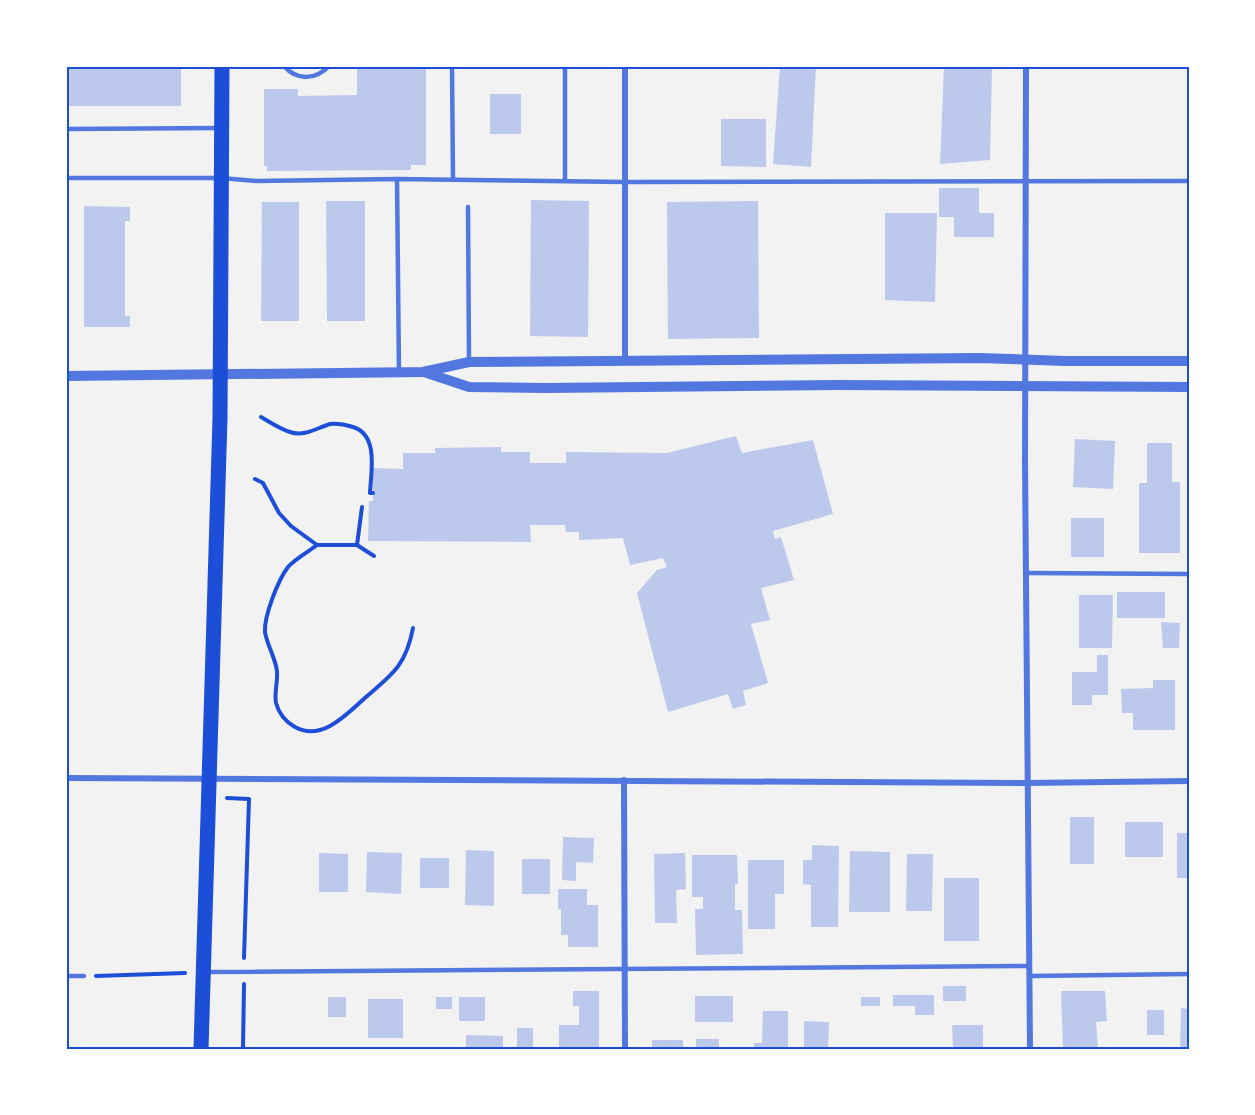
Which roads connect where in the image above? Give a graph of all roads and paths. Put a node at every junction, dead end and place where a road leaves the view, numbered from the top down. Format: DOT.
graph roads {
  1 [pos="222,66"];
  2 [pos="284,66"];
  3 [pos="329,66"];
  4 [pos="452,66"];
  5 [pos="565,66"];
  6 [pos="625,66"];
  7 [pos="1026,66"];
  8 [pos="221,128"];
  9 [pos="66,129"];
  10 [pos="66,178"];
  11 [pos="221,178"];
  12 [pos="397,179"];
  13 [pos="453,180"];
  14 [pos="564,181"];
  15 [pos="1189,181"];
  16 [pos="626,182"];
  17 [pos="1026,182"];
  18 [pos="468,207"];
  19 [pos="1025,359"];
  20 [pos="626,361"];
  21 [pos="1189,361"];
  22 [pos="469,362"];
  23 [pos="423,372"];
  24 [pos="399,373"];
  25 [pos="220,375"];
  26 [pos="66,376"];
  27 [pos="1025,387"];
  28 [pos="1189,387"];
  29 [pos="261,417"];
  30 [pos="255,479"];
  31 [pos="373,493"];
  32 [pos="362,507"];
  33 [pos="317,545"];
  34 [pos="357,545"];
  35 [pos="374,556"];
  36 [pos="1027,573"];
  37 [pos="1189,574"];
  38 [pos="413,628"];
  39 [pos="66,778"];
  40 [pos="209,778"];
  41 [pos="624,780"];
  42 [pos="1189,781"];
  43 [pos="1027,783"];
  44 [pos="249,799"];
  45 [pos="1029,966"];
  46 [pos="625,969"];
  47 [pos="204,972"];
  48 [pos="244,972"];
  49 [pos="1189,974"];
  50 [pos="66,976"];
  51 [pos="84,976"];
  52 [pos="1029,976"];
  53 [pos="201,1049"];
  54 [pos="243,1049"];
  55 [pos="625,1049"];
  56 [pos="1030,1049"];
  1 -- 8 [label="main road"];
  2 -- 3 [label="lane"];
  4 -- 13 [label="lane"];
  5 -- 14 [label="lane"];
  6 -- 16 [label="street"];
  7 -- 17 [label="street"];
  8 -- 9 [label="lane"];
  8 -- 11 [label="main road"];
  10 -- 11 [label="lane"];
  11 -- 12 [label="lane"];
  11 -- 25 [label="main road"];
  12 -- 13 [label="lane"];
  12 -- 24 [label="lane"];
  13 -- 14 [label="lane"];
  14 -- 16 [label="lane"];
  15 -- 17 [label="lane"];
  16 -- 17 [label="lane"];
  16 -- 20 [label="street"];
  17 -- 19 [label="street"];
  18 -- 22 [label="lane"];
  19 -- 20 [label="street"];
  19 -- 21 [label="street"];
  19 -- 27 [label="street"];
  20 -- 22 [label="street"];
  22 -- 23 [label="street"];
  23 -- 24 [label="street"];
  23 -- 27 [label="street"];
  24 -- 25 [label="street"];
  25 -- 26 [label="street"];
  25 -- 40 [label="main road"];
  27 -- 28 [label="street"];
  27 -- 36 [label="street"];
  29 -- 31 [label="path"];
  30 -- 33 [label="path"];
  32 -- 34 [label="path"];
  33 -- 34 [label="path"];
  33 -- 38 [label="path"];
  34 -- 35 [label="path"];
  36 -- 37 [label="lane"];
  36 -- 43 [label="street"];
  39 -- 40 [label="street"];
  40 -- 41 [label="street"];
  40 -- 47 [label="main road"];
  41 -- 43 [label="street"];
  41 -- 46 [label="street"];
  42 -- 43 [label="street"];
  43 -- 45 [label="street"];
  44 -- 48 [label="path"];
  45 -- 46 [label="lane"];
  45 -- 52 [label="street"];
  46 -- 48 [label="lane"];
  46 -- 55 [label="street"];
  47 -- 48 [label="lane"];
  47 -- 51 [label="path"];
  47 -- 53 [label="main road"];
  48 -- 54 [label="path"];
  49 -- 52 [label="lane"];
  50 -- 51 [label="lane"];
  52 -- 56 [label="street"];
}
